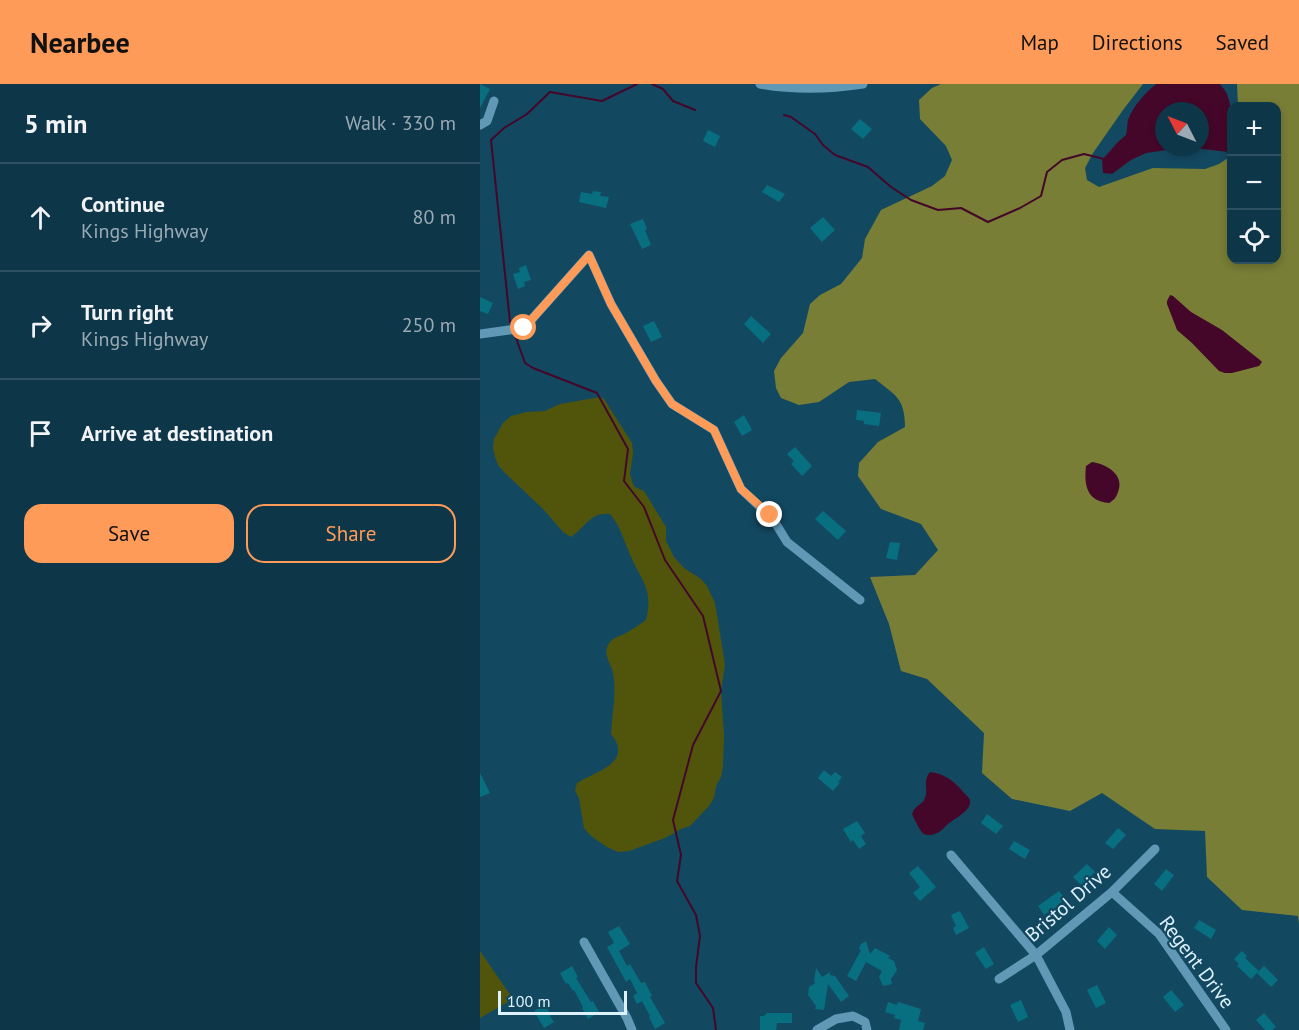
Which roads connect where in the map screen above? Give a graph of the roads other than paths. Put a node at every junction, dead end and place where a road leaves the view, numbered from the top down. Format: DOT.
graph roads {
  1 [pos="760,84"];
  2 [pos="863,84"];
  3 [pos="494,101"];
  4 [pos="480,125"];
  5 [pos="480,334"];
  6 [pos="860,600"];
  7 [pos="1155,849"];
  8 [pos="951,855"];
  9 [pos="1112,892"];
  10 [pos="584,942"];
  11 [pos="1036,955"];
  12 [pos="999,979"];
  13 [pos="632,1030"];
  14 [pos="817,1030"];
  15 [pos="867,1030"];
  16 [pos="1070,1030"];
  17 [pos="1226,1030"];
  1 -- 2 [label="street"];
  3 -- 4 [label="street"];
  5 -- 6 [label="street"];
  7 -- 9 [label="street, Bristol Drive"];
  8 -- 11 [label="street"];
  9 -- 11 [label="street, Bristol Drive"];
  9 -- 17 [label="street, Regent Drive"];
  10 -- 13 [label="street"];
  11 -- 12 [label="street, Bristol Drive"];
  11 -- 16 [label="street"];
  14 -- 15 [label="street"];
}
